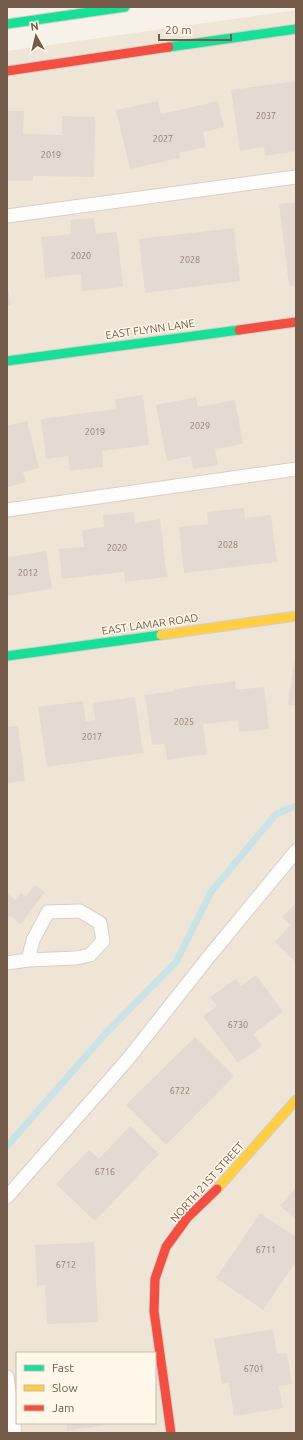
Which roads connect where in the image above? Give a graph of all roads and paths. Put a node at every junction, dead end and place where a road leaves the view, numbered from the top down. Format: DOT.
graph roads {
  1 [pos="125,7"];
  2 [pos="7,24"];
  3 [pos="296,29"];
  4 [pos="7,71"];
  5 [pos="296,177"];
  6 [pos="7,216"];
  7 [pos="296,322"];
  8 [pos="7,362"];
  9 [pos="296,469"];
  10 [pos="7,510"];
  11 [pos="296,616"];
  12 [pos="7,656"];
  13 [pos="296,851"];
  14 [pos="28,960"];
  15 [pos="7,963"];
  16 [pos="296,1100"];
  17 [pos="7,1197"];
  18 [pos="7,1377"];
  19 [pos="16,1433"];
  20 [pos="172,1433"];
  1 -- 2 [label="street"];
  3 -- 4 [label="street"];
  5 -- 6 [label="lane"];
  7 -- 8 [label="street, EAST FLYNN LANE"];
  9 -- 10 [label="lane"];
  11 -- 12 [label="street, EAST LAMAR ROAD"];
  13 -- 17 [label="lane"];
  14 -- 14 [label="lane"];
  14 -- 15 [label="lane"];
  16 -- 20 [label="street, NORTH 21ST STREET"];
  18 -- 19 [label="lane"];
}
